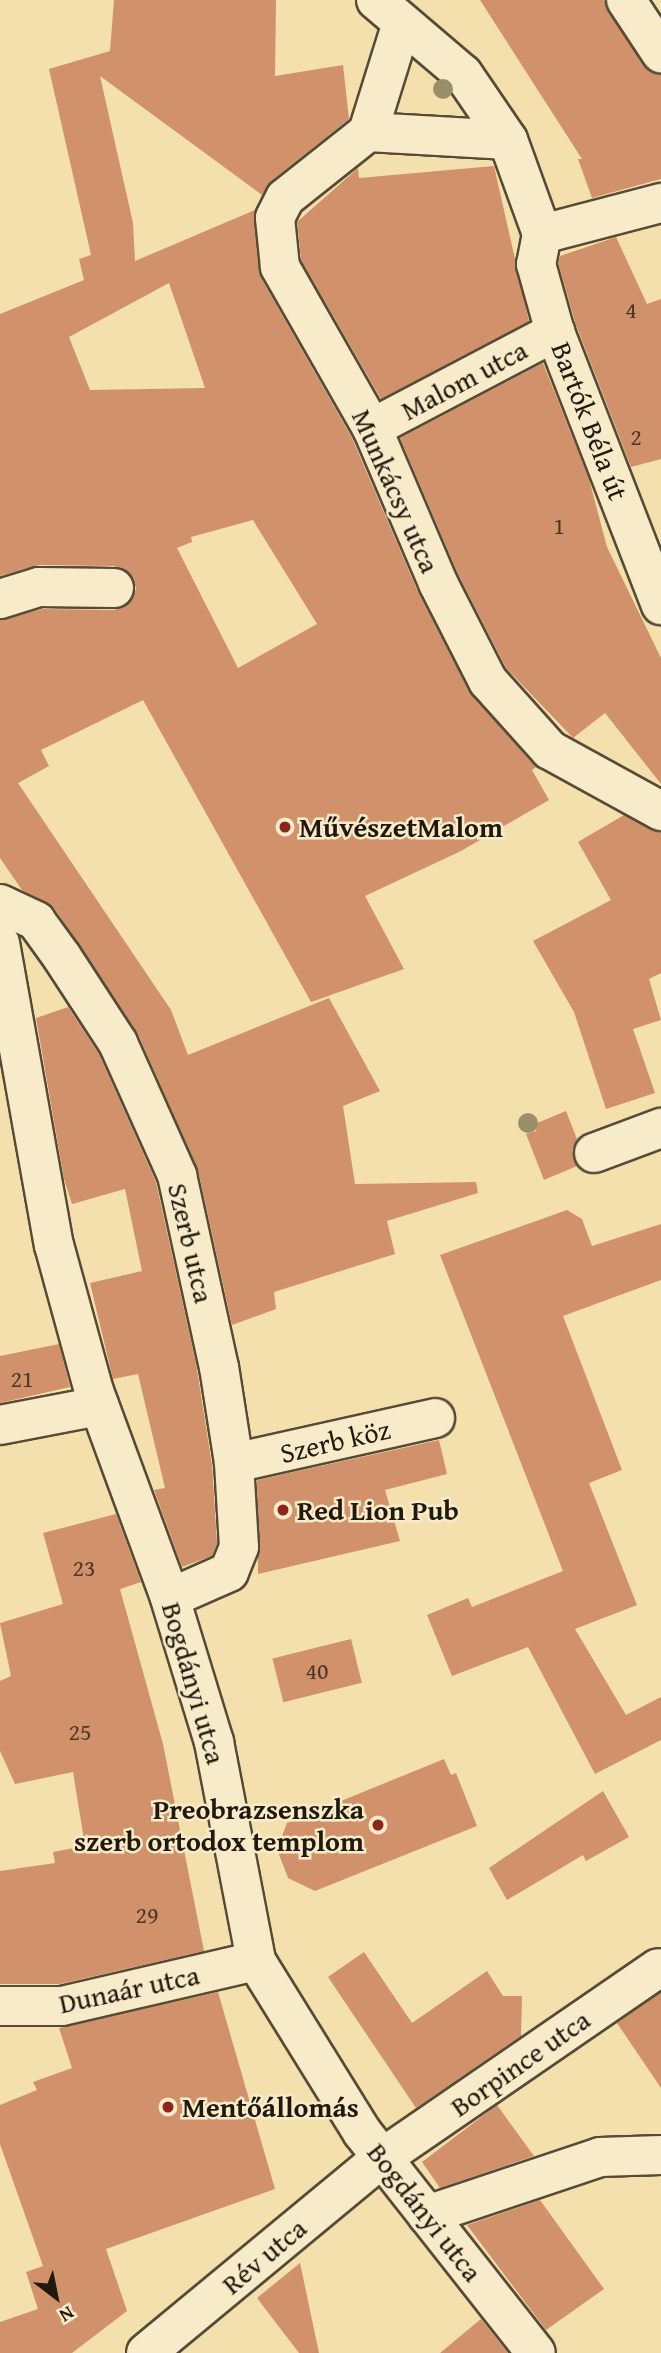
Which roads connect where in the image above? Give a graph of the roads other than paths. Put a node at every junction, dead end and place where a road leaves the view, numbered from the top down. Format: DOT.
graph roads {
  1 [pos="626,0"];
  2 [pos="388,13"];
  3 [pos="661,53"];
  4 [pos="368,132"];
  5 [pos="508,140"];
  6 [pos="661,203"];
  7 [pos="542,234"];
  8 [pos="555,332"];
  9 [pos="372,428"];
  10 [pos="114,587"];
  11 [pos="0,599"];
  12 [pos="661,605"];
  13 [pos="661,811"];
  14 [pos="0,904"];
  15 [pos="0,943"];
  16 [pos="661,1128"];
  17 [pos="594,1153"];
  18 [pos="99,1406"];
  19 [pos="435,1418"];
  20 [pos="0,1425"];
  21 [pos="234,1463"];
  22 [pos="170,1598"];
  23 [pos="256,1961"];
  24 [pos="658,1968"];
  25 [pos="0,2006"];
  26 [pos="661,2155"];
  27 [pos="382,2158"];
  28 [pos="427,2215"];
  29 [pos="146,2353"];
  30 [pos="536,2353"];
  1 -- 3 [label="street"];
  2 -- 4 [label="street"];
  2 -- 5 [label="street"];
  4 -- 5 [label="street"];
  4 -- 9 [label="street, Munkácsy utca"];
  5 -- 7 [label="street"];
  6 -- 7 [label="street"];
  7 -- 8 [label="street, Bartók Béla út"];
  8 -- 9 [label="street, Malom utca"];
  8 -- 12 [label="street, Bartók Béla út"];
  9 -- 13 [label="street, Munkácsy utca"];
  10 -- 11 [label="street"];
  14 -- 21 [label="street, Szerb utca"];
  15 -- 18 [label="street, Bogdányi utca"];
  16 -- 17 [label="street"];
  18 -- 20 [label="street"];
  18 -- 22 [label="street, Bogdányi utca"];
  19 -- 21 [label="street, Szerb köz"];
  21 -- 22 [label="street, Szerb utca"];
  22 -- 23 [label="street, Bogdányi utca"];
  23 -- 25 [label="street, Dunaár utca"];
  23 -- 27 [label="street, Bogdányi utca"];
  24 -- 27 [label="street, Borpince utca"];
  26 -- 28 [label="street"];
  27 -- 28 [label="street, Bogdányi utca"];
  27 -- 29 [label="street, Rév utca"];
  28 -- 30 [label="street, Bogdányi utca"];
}
